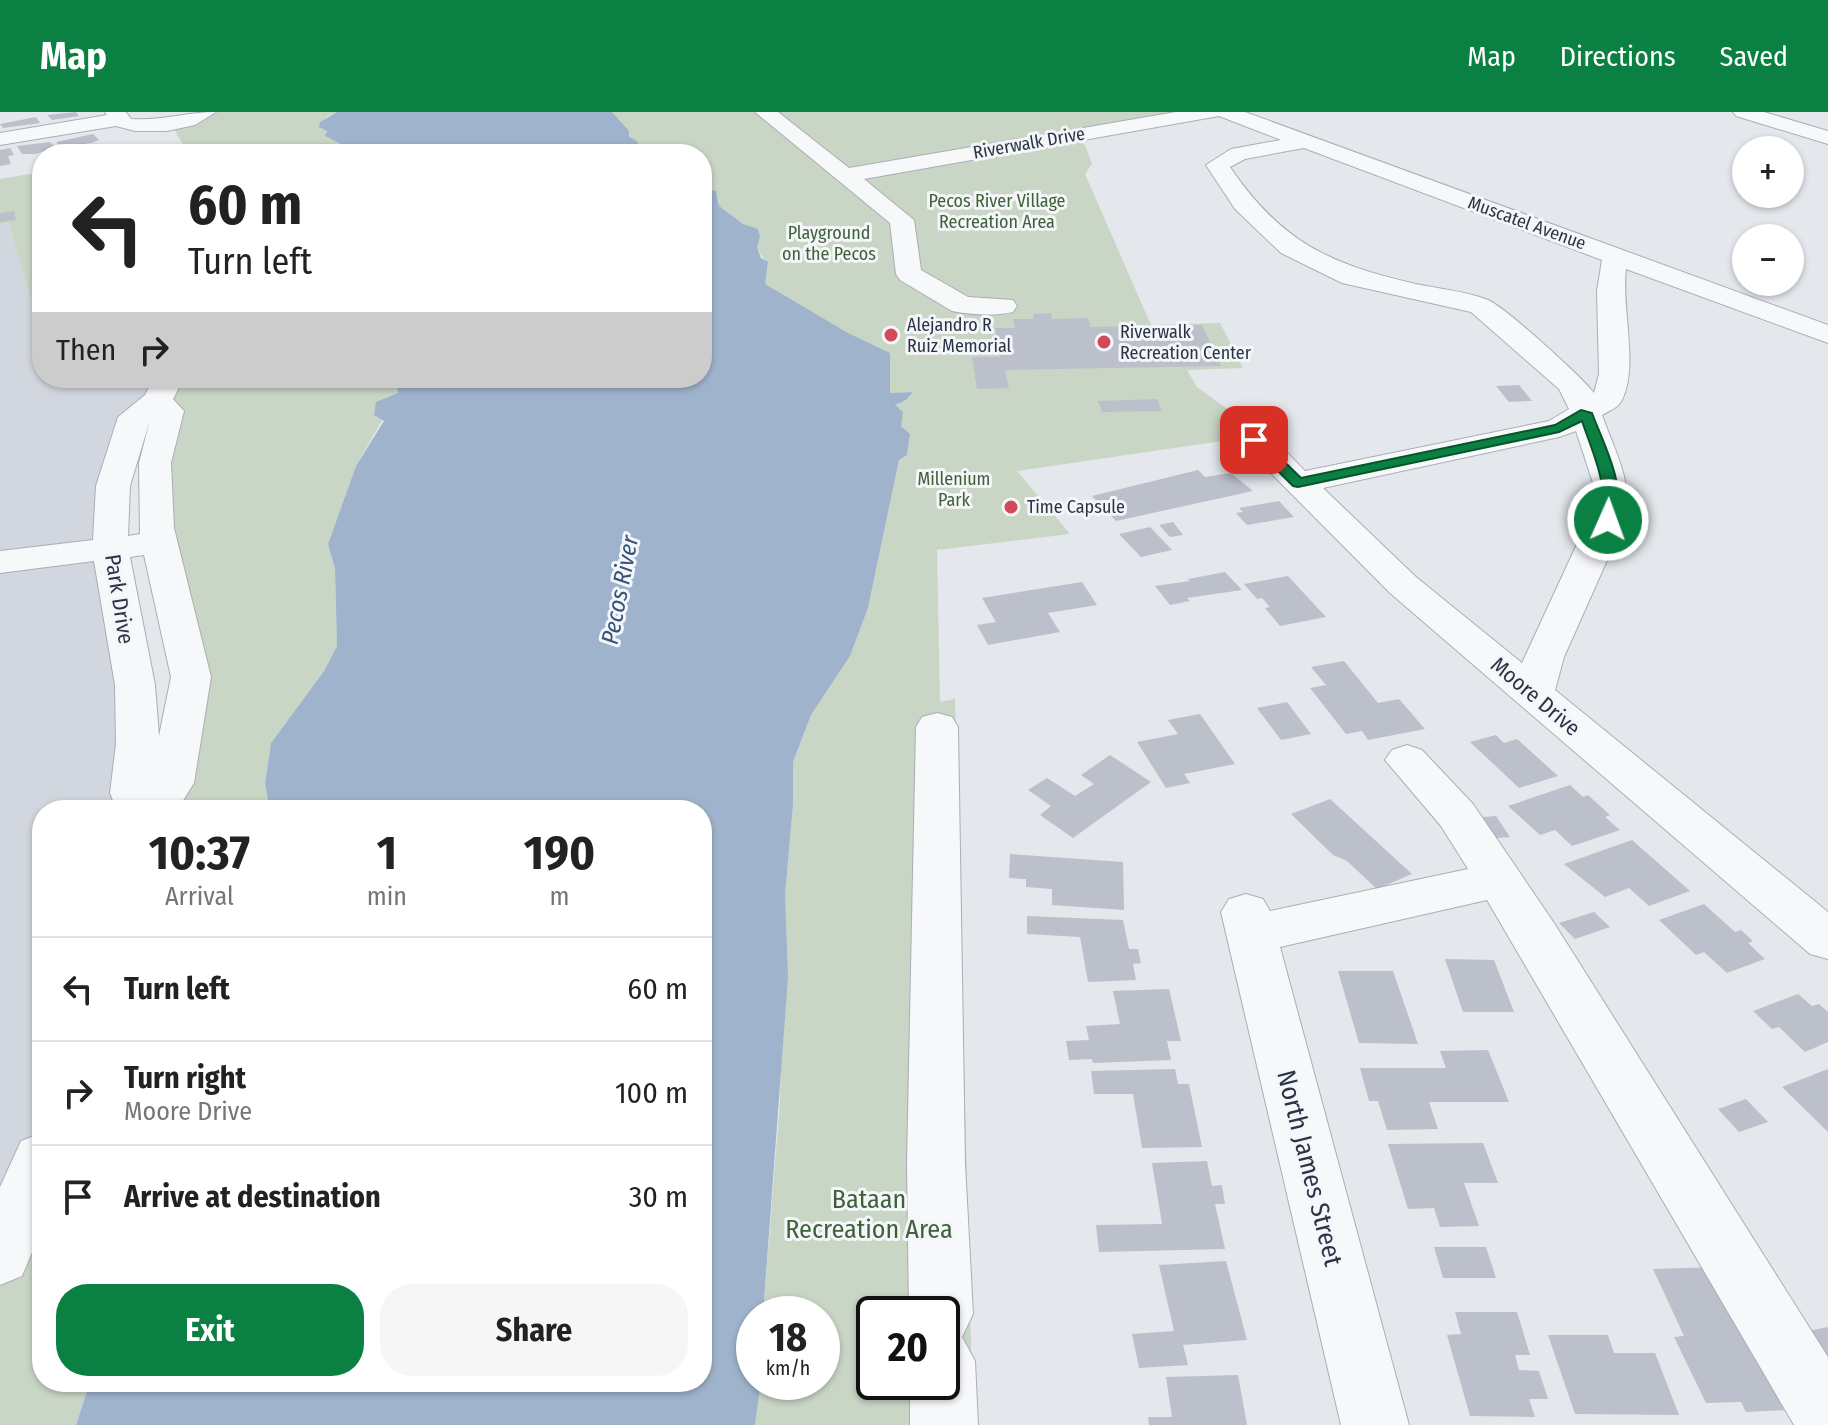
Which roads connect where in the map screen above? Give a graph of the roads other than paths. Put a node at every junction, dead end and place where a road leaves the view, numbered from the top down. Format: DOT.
graph roads {
  1 [pos="206,112"];
  2 [pos="765,112"];
  3 [pos="1161,112"];
  4 [pos="1212,112"];
  5 [pos="1226,112"];
  6 [pos="1743,112"];
  7 [pos="118,116"];
  8 [pos="171,124"];
  9 [pos="1056,134"];
  10 [pos="1828,138"];
  11 [pos="0,139"];
  12 [pos="1307,141"];
  13 [pos="184,144"];
  14 [pos="840,171"];
  15 [pos="1615,255"];
  16 [pos="1003,306"];
  17 [pos="1828,335"];
  18 [pos="163,389"];
  19 [pos="1586,413"];
  20 [pos="1254,440"];
  21 [pos="1298,483"];
  22 [pos="157,542"];
  23 [pos="110,548"];
  24 [pos="0,562"];
  25 [pos="1533,694"];
  26 [pos="937,727"];
  27 [pos="1407,760"];
  28 [pos="135,800"];
  29 [pos="160,800"];
  30 [pos="1497,880"];
  31 [pos="1828,940"];
  32 [pos="32,1182"];
  33 [pos="0,1256"];
  34 [pos="940,1296"];
  35 [pos="943,1400"];
  36 [pos="1828,1419"];
  37 [pos="944,1425"];
  38 [pos="1375,1425"];
  1 -- 8 [label="street"];
  2 -- 14 [label="street"];
  3 -- 9 [label="street, Riverwalk Drive"];
  4 -- 9 [label="street, Riverwalk Drive"];
  5 -- 12 [label="street, Muscatel Avenue"];
  6 -- 10 [label="street"];
  7 -- 8 [label="street"];
  7 -- 11 [label="street"];
  8 -- 13 [label="street"];
  9 -- 14 [label="street, Riverwalk Drive"];
  12 -- 15 [label="street, Muscatel Avenue"];
  12 -- 19 [label="street"];
  14 -- 16 [label="street"];
  15 -- 17 [label="street, Muscatel Avenue"];
  15 -- 19 [label="street"];
  18 -- 22 [label="street, Park Drive"];
  18 -- 23 [label="street, Park Drive"];
  19 -- 21 [label="street"];
  19 -- 25 [label="street"];
  20 -- 21 [label="street, Moore Drive"];
  21 -- 25 [label="street, Moore Drive"];
  22 -- 23 [label="street"];
  22 -- 29 [label="street, Park Drive"];
  23 -- 24 [label="street"];
  23 -- 28 [label="street, Park Drive"];
  25 -- 31 [label="street, Moore Drive"];
  26 -- 34 [label="street"];
  27 -- 30 [label="street"];
  30 -- 36 [label="street"];
  30 -- 38 [label="street, North James Street"];
  32 -- 33 [label="street"];
  35 -- 37 [label="street"];
}
